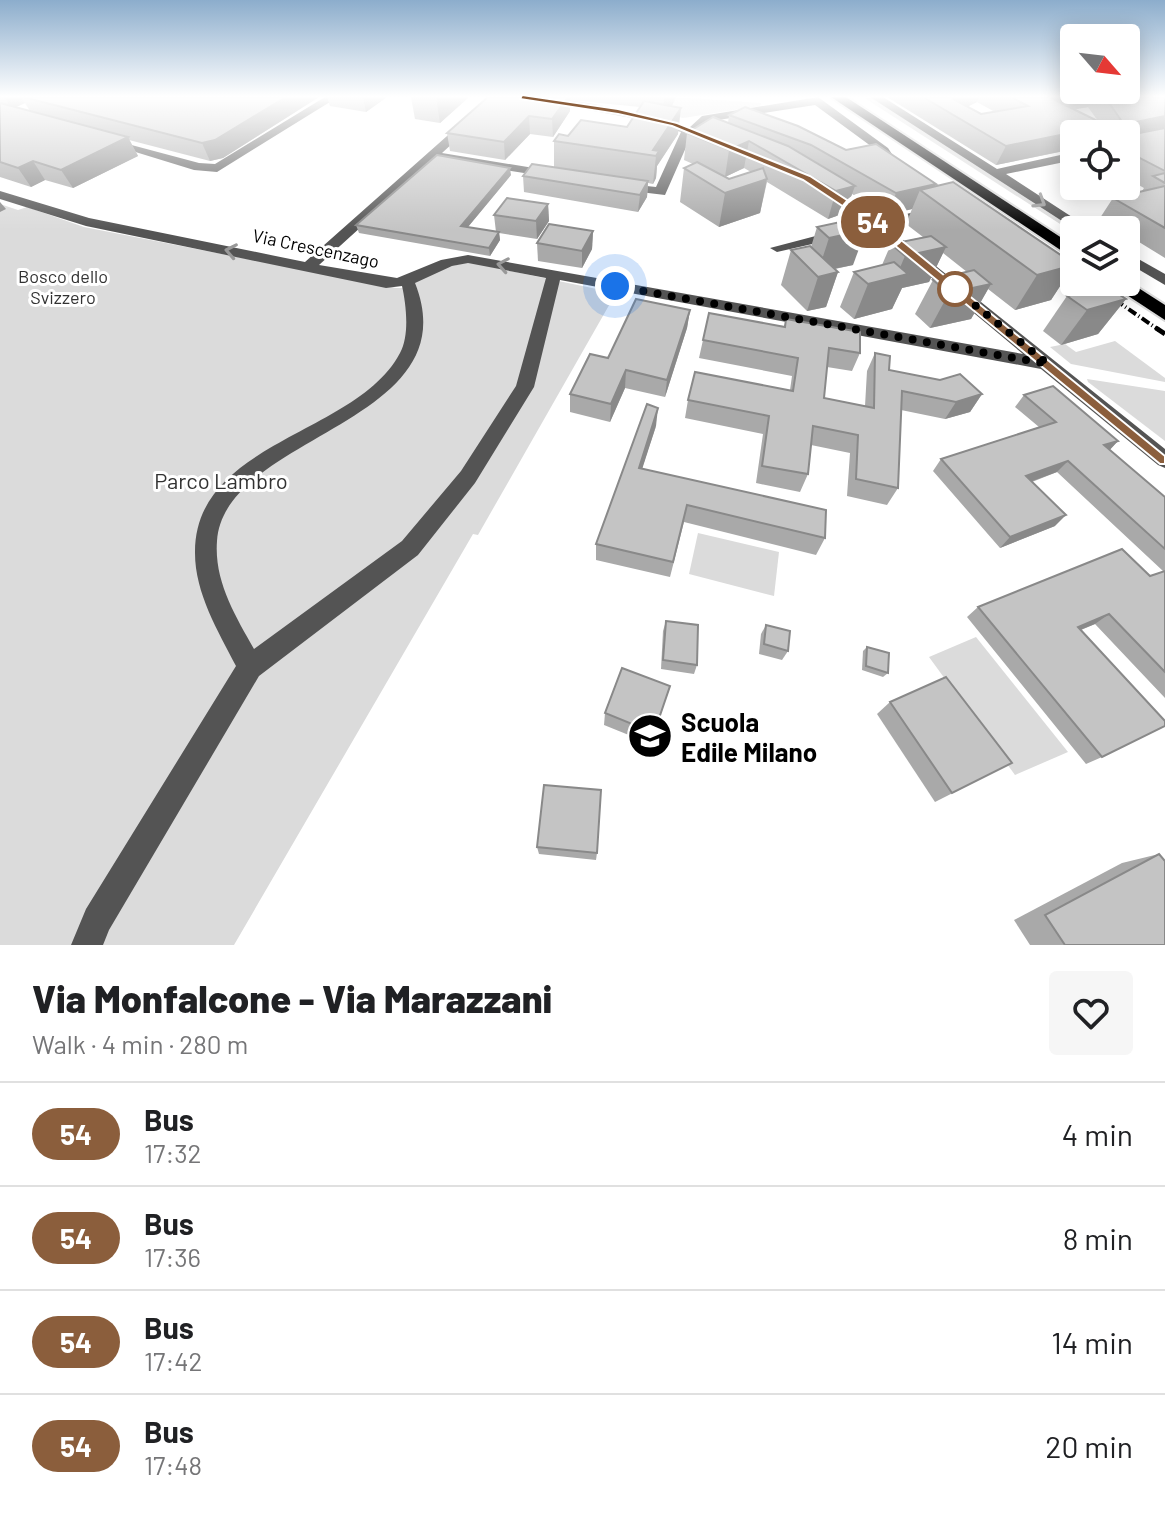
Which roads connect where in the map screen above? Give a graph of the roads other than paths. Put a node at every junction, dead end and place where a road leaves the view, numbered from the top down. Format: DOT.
graph roads {
  1 [pos="106,141"];
  2 [pos="261,141"];
  3 [pos="449,141"];
  4 [pos="685,141"];
  5 [pos="720,141"];
  6 [pos="873,141"];
  7 [pos="903,141"];
  8 [pos="923,141"];
  9 [pos="944,141"];
  10 [pos="728,144"];
  11 [pos="433,155"];
  12 [pos="1060,159"];
  13 [pos="994,173"];
  14 [pos="905,175"];
  15 [pos="569,177"];
  16 [pos="606,184"];
  17 [pos="816,184"];
  18 [pos="0,195"];
  19 [pos="943,203"];
  20 [pos="1063,216"];
  21 [pos="875,224"];
  22 [pos="1060,231"];
  23 [pos="1060,245"];
  24 [pos="777,248"];
  25 [pos="1140,265"];
  26 [pos="308,267"];
  27 [pos="554,274"];
  28 [pos="1165,280"];
  29 [pos="407,281"];
  30 [pos="1140,283"];
  31 [pos="1137,296"];
  32 [pos="1165,299"];
  33 [pos="1165,314"];
  34 [pos="1048,364"];
  35 [pos="1165,460"];
  36 [pos="250,667"];
  37 [pos="87,945"];
  1 -- 2 [label="street"];
  3 -- 11 [label="street"];
  4 -- 16 [label="street"];
  5 -- 10 [label="street"];
  6 -- 14 [label="street"];
  7 -- 23 [label="highway"];
  8 -- 22 [label="highway"];
  9 -- 13 [label="street"];
  11 -- 15 [label="street"];
  11 -- 26 [label="street"];
  12 -- 13 [label="street"];
  13 -- 20 [label="street, one-way"];
  17 -- 21 [label="street"];
  26 -- 18 [label="street, Via Crescenzago, one-way"];
  19 -- 21 [label="street"];
  21 -- 24 [label="street"];
  21 -- 34 [label="street"];
  25 -- 28 [label="street"];
  26 -- 29 [label="street, Via Crescenzago"];
  27 -- 29 [label="street, Via Crescenzago, one-way"];
  27 -- 34 [label="street, Via Crescenzago"];
  27 -- 36 [label="street"];
  29 -- 36 [label="street"];
  30 -- 32 [label="highway"];
  31 -- 33 [label="highway"];
  34 -- 35 [label="street"];
  36 -- 37 [label="street"];
}
